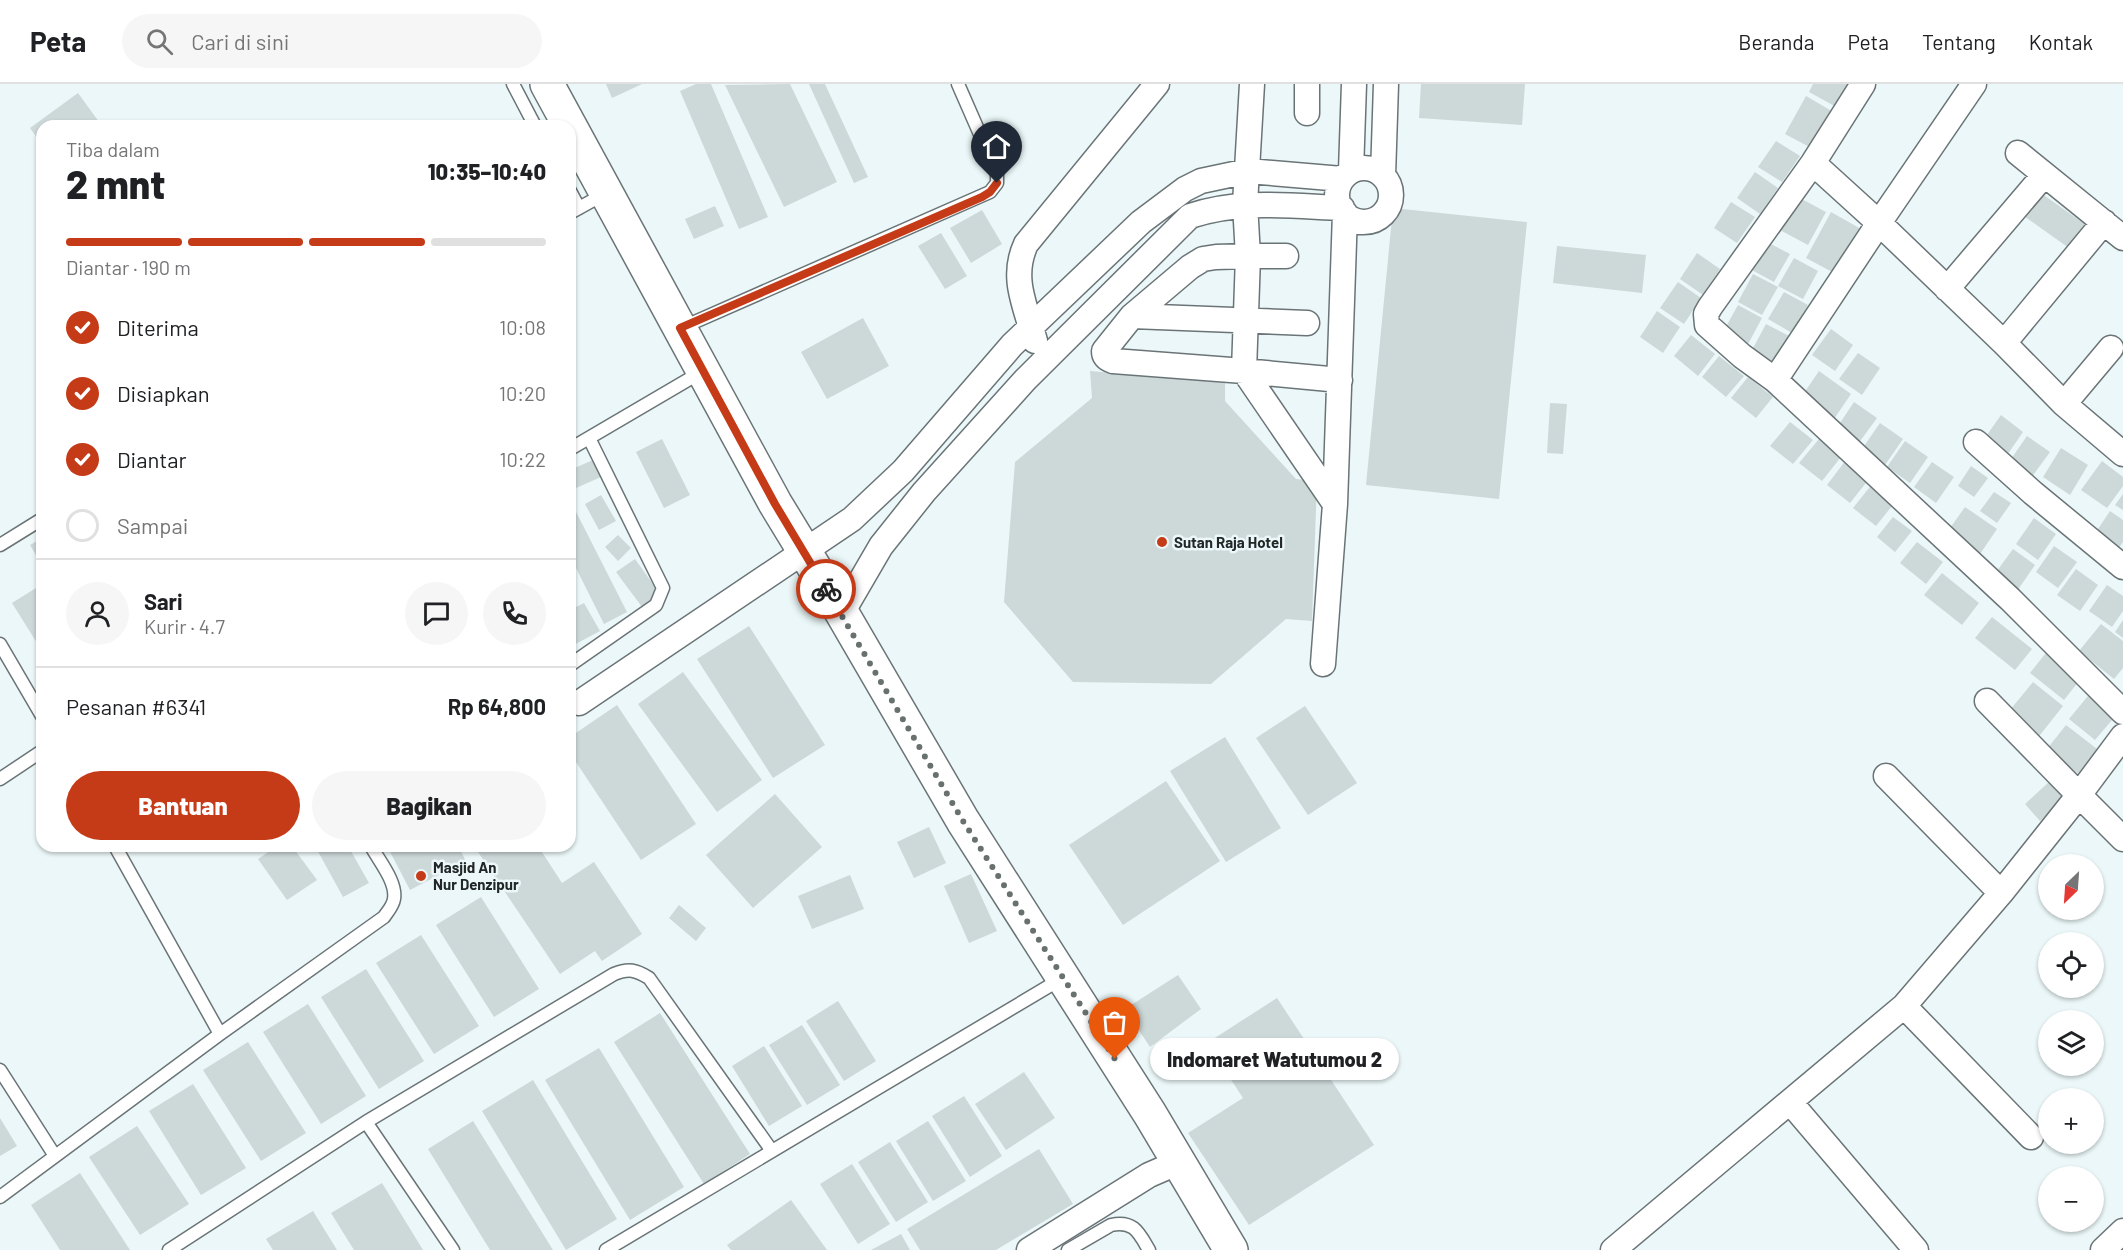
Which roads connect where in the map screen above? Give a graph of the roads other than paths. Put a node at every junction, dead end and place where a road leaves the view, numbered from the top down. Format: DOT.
graph roads {
  1 [pos="513,84"];
  2 [pos="547,84"];
  3 [pos="958,84"];
  4 [pos="1157,84"];
  5 [pos="1252,84"];
  6 [pos="1307,84"];
  7 [pos="1354,84"];
  8 [pos="1386,84"];
  9 [pos="1863,84"];
  10 [pos="1974,84"];
  11 [pos="1307,113"];
  12 [pos="532,120"];
  13 [pos="558,120"];
  14 [pos="2018,153"];
  15 [pos="1813,163"];
  16 [pos="1248,171"];
  17 [pos="1347,175"];
  18 [pos="2044,175"];
  19 [pos="576,176"];
  20 [pos="1383,176"];
  21 [pos="585,204"];
  22 [pos="1245,204"];
  23 [pos="1343,211"];
  24 [pos="2104,222"];
  25 [pos="1879,223"];
  26 [pos="2123,238"];
  27 [pos="1248,256"];
  28 [pos="1286,256"];
  29 [pos="1947,289"];
  30 [pos="1132,316"];
  31 [pos="1246,319"];
  32 [pos="1307,323"];
  33 [pos="1031,327"];
  34 [pos="680,328"];
  35 [pos="2004,343"];
  36 [pos="2119,347"];
  37 [pos="1042,363"];
  38 [pos="704,370"];
  39 [pos="1244,371"];
  40 [pos="1340,380"];
  41 [pos="1775,380"];
  42 [pos="2064,404"];
  43 [pos="589,438"];
  44 [pos="1976,442"];
  45 [pos="576,446"];
  46 [pos="2123,454"];
  47 [pos="1335,504"];
  48 [pos="36,523"];
  49 [pos="0,545"];
  50 [pos="803,553"];
  51 [pos="2123,567"];
  52 [pos="842,613"];
  53 [pos="0,644"];
  54 [pos="576,661"];
  55 [pos="1323,664"];
  56 [pos="1987,701"];
  57 [pos="579,703"];
  58 [pos="36,706"];
  59 [pos="2123,712"];
  60 [pos="2123,736"];
  61 [pos="36,755"];
  62 [pos="1886,776"];
  63 [pos="0,779"];
  64 [pos="2079,795"];
  65 [pos="2123,839"];
  66 [pos="118,852"];
  67 [pos="374,852"];
  68 [pos="2001,893"];
  69 [pos="1065,977"];
  70 [pos="1904,1006"];
  71 [pos="220,1034"];
  72 [pos="0,1070"];
  73 [pos="1790,1102"];
  74 [pos="366,1122"];
  75 [pos="2031,1137"];
  76 [pos="772,1150"];
  77 [pos="55,1156"];
  78 [pos="1179,1162"];
  79 [pos="0,1197"];
  80 [pos="2123,1231"];
  81 [pos="169,1250"];
  82 [pos="453,1250"];
  83 [pos="606,1250"];
  84 [pos="1029,1250"];
  85 [pos="1068,1250"];
  86 [pos="1149,1250"];
  87 [pos="1231,1250"];
  88 [pos="1613,1250"];
  89 [pos="1916,1250"];
  90 [pos="2103,1250"];
  1 -- 12 [label="lane"];
  2 -- 13 [label="highway"];
  3 -- 34 [label="lane"];
  4 -- 33 [label="street"];
  5 -- 16 [label="street"];
  6 -- 11 [label="street"];
  7 -- 17 [label="street"];
  8 -- 20 [label="street"];
  9 -- 15 [label="street"];
  10 -- 25 [label="street"];
  14 -- 18 [label="street"];
  15 -- 25 [label="street"];
  15 -- 41 [label="street"];
  16 -- 17 [label="street"];
  16 -- 22 [label="street"];
  16 -- 33 [label="street"];
  17 -- 20 [label="street"];
  17 -- 23 [label="street"];
  18 -- 24 [label="street"];
  18 -- 29 [label="street"];
  19 -- 21 [label="highway"];
  20 -- 23 [label="street"];
  21 -- 34 [label="highway"];
  22 -- 23 [label="street"];
  22 -- 27 [label="street"];
  22 -- 37 [label="street"];
  23 -- 40 [label="street"];
  24 -- 26 [label="street"];
  24 -- 35 [label="street"];
  25 -- 29 [label="street"];
  25 -- 41 [label="street"];
  27 -- 28 [label="street"];
  27 -- 30 [label="street"];
  27 -- 31 [label="street"];
  29 -- 35 [label="street"];
  30 -- 31 [label="street"];
  30 -- 39 [label="street"];
  31 -- 32 [label="street"];
  31 -- 39 [label="street"];
  33 -- 37 [label="street"];
  33 -- 50 [label="street"];
  34 -- 38 [label="highway"];
  35 -- 42 [label="street"];
  36 -- 42 [label="street"];
  37 -- 52 [label="street"];
  38 -- 43 [label="lane"];
  38 -- 50 [label="highway"];
  39 -- 40 [label="street"];
  39 -- 47 [label="street"];
  40 -- 47 [label="street"];
  41 -- 59 [label="street"];
  42 -- 46 [label="street"];
  43 -- 45 [label="lane"];
  43 -- 54 [label="lane"];
  44 -- 51 [label="street"];
  47 -- 55 [label="street"];
  48 -- 49 [label="lane"];
  50 -- 52 [label="highway"];
  50 -- 57 [label="street"];
  52 -- 69 [label="highway"];
  53 -- 58 [label="lane"];
  56 -- 64 [label="street"];
  60 -- 64 [label="street"];
  61 -- 63 [label="lane"];
  62 -- 68 [label="street"];
  64 -- 65 [label="street"];
  64 -- 68 [label="street"];
  66 -- 71 [label="lane"];
  67 -- 71 [label="lane"];
  68 -- 70 [label="street"];
  69 -- 76 [label="lane"];
  69 -- 78 [label="highway"];
  70 -- 73 [label="street"];
  70 -- 75 [label="street"];
  71 -- 77 [label="lane"];
  72 -- 77 [label="lane"];
  73 -- 88 [label="street"];
  73 -- 89 [label="street"];
  74 -- 76 [label="lane"];
  74 -- 81 [label="lane"];
  74 -- 82 [label="lane"];
  76 -- 83 [label="lane"];
  77 -- 79 [label="lane"];
  78 -- 84 [label="street"];
  78 -- 87 [label="highway"];
  80 -- 90 [label="street"];
  85 -- 86 [label="lane"];
}
